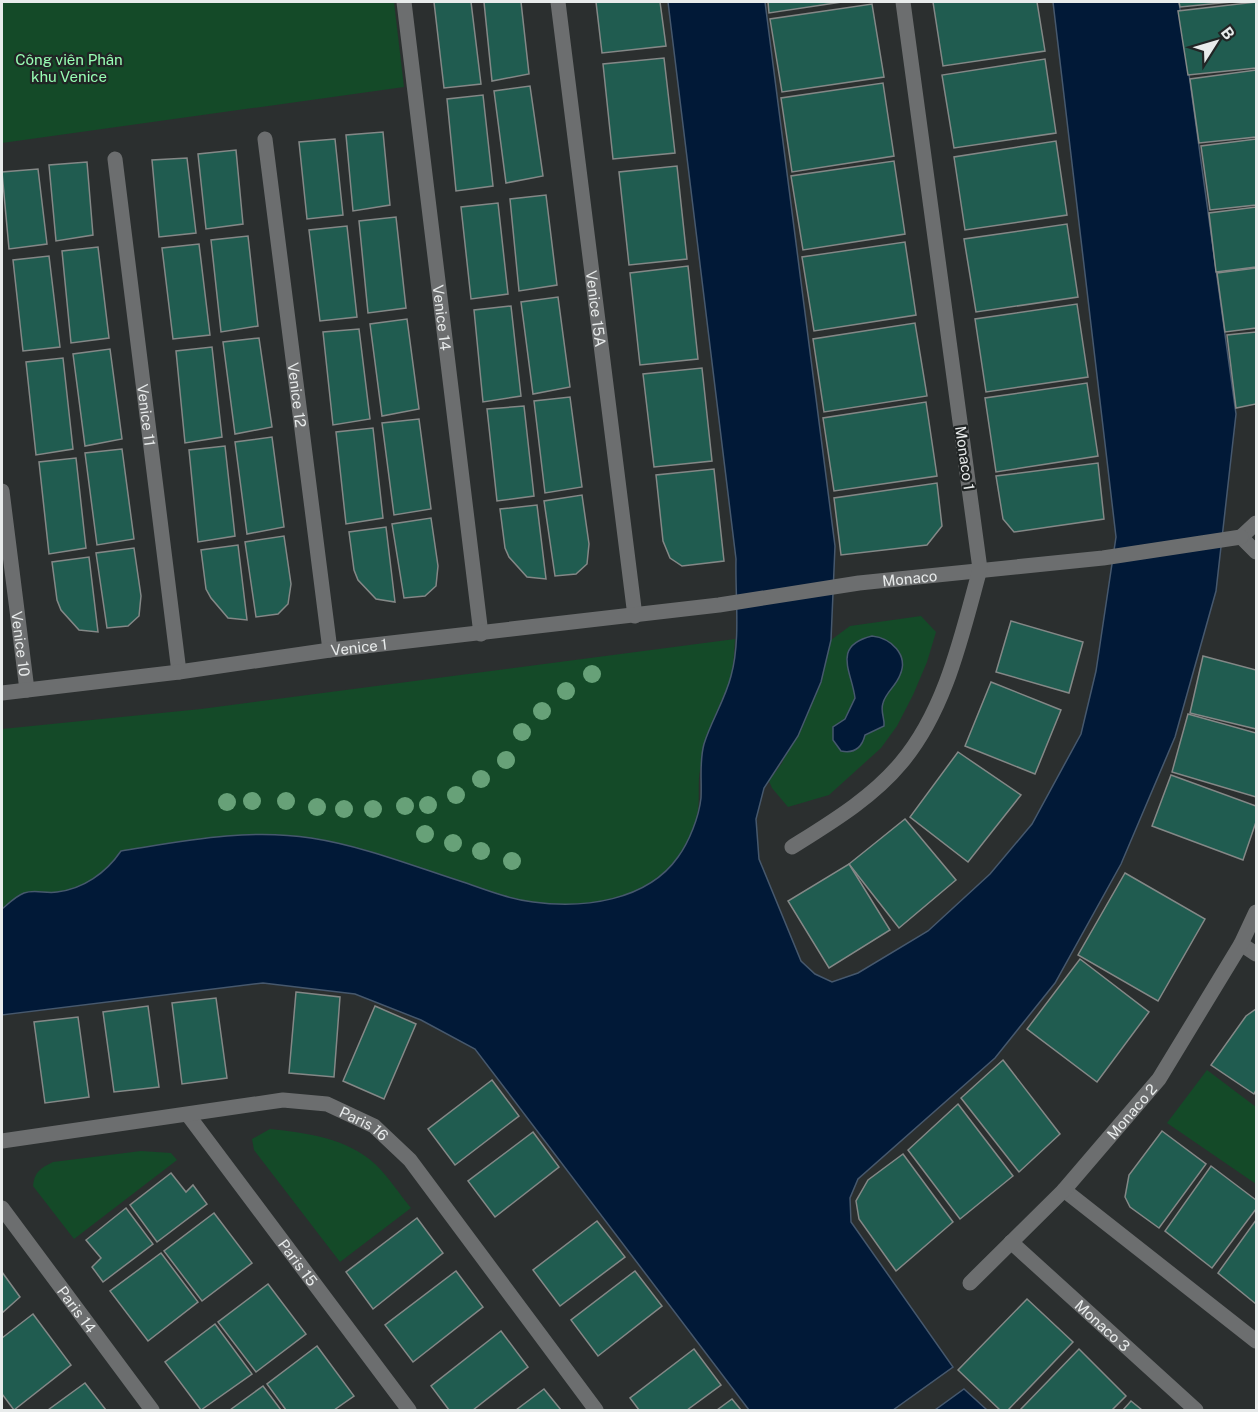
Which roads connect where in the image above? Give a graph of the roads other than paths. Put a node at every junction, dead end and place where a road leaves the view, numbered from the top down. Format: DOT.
graph roads {
  1 [pos="404,2"];
  2 [pos="558,2"];
  3 [pos="903,2"];
  4 [pos="265,139"];
  5 [pos="115,159"];
  6 [pos="2,491"];
  7 [pos="1257,523"];
  8 [pos="1236,537"];
  9 [pos="1257,552"];
  10 [pos="980,569"];
  11 [pos="718,605"];
  12 [pos="635,616"];
  13 [pos="481,634"];
  14 [pos="330,650"];
  15 [pos="179,672"];
  16 [pos="27,690"];
  17 [pos="2,693"];
  18 [pos="792,847"];
  19 [pos="1257,912"];
  20 [pos="1241,944"];
  21 [pos="1257,954"];
  22 [pos="188,1115"];
  23 [pos="2,1141"];
  24 [pos="1064,1190"];
  25 [pos="2,1208"];
  26 [pos="1011,1242"];
  27 [pos="970,1283"];
  28 [pos="1257,1341"];
  29 [pos="152,1410"];
  30 [pos="409,1410"];
  31 [pos="596,1410"];
  32 [pos="1196,1410"];
  1 -- 13 [label="lane, Venice 14"];
  2 -- 12 [label="lane, Venice 15A"];
  3 -- 10 [label="lane, Monaco 1"];
  4 -- 14 [label="lane, Venice 12"];
  5 -- 15 [label="lane, Venice 11"];
  6 -- 16 [label="lane, Venice 10"];
  7 -- 8 [label="lane"];
  8 -- 9 [label="lane"];
  8 -- 10 [label="lane, Monaco"];
  10 -- 11 [label="lane, Monaco"];
  10 -- 18 [label="lane, Monaco 1"];
  11 -- 12 [label="lane, Venice 1"];
  12 -- 13 [label="lane, Venice 1"];
  13 -- 14 [label="lane, Venice 1"];
  14 -- 15 [label="lane, Venice 1"];
  15 -- 16 [label="lane, Venice 1"];
  16 -- 17 [label="lane, Venice 1"];
  19 -- 20 [label="lane, Monaco 2"];
  20 -- 21 [label="lane"];
  20 -- 24 [label="lane, Monaco 2"];
  22 -- 23 [label="lane, Paris 16"];
  22 -- 30 [label="lane, Paris 15"];
  22 -- 31 [label="lane, Paris 16"];
  24 -- 26 [label="lane, Monaco 2"];
  24 -- 28 [label="lane"];
  25 -- 29 [label="lane, Paris 14"];
  26 -- 27 [label="lane, Monaco 2"];
  26 -- 32 [label="lane, Monaco 3"];
}
